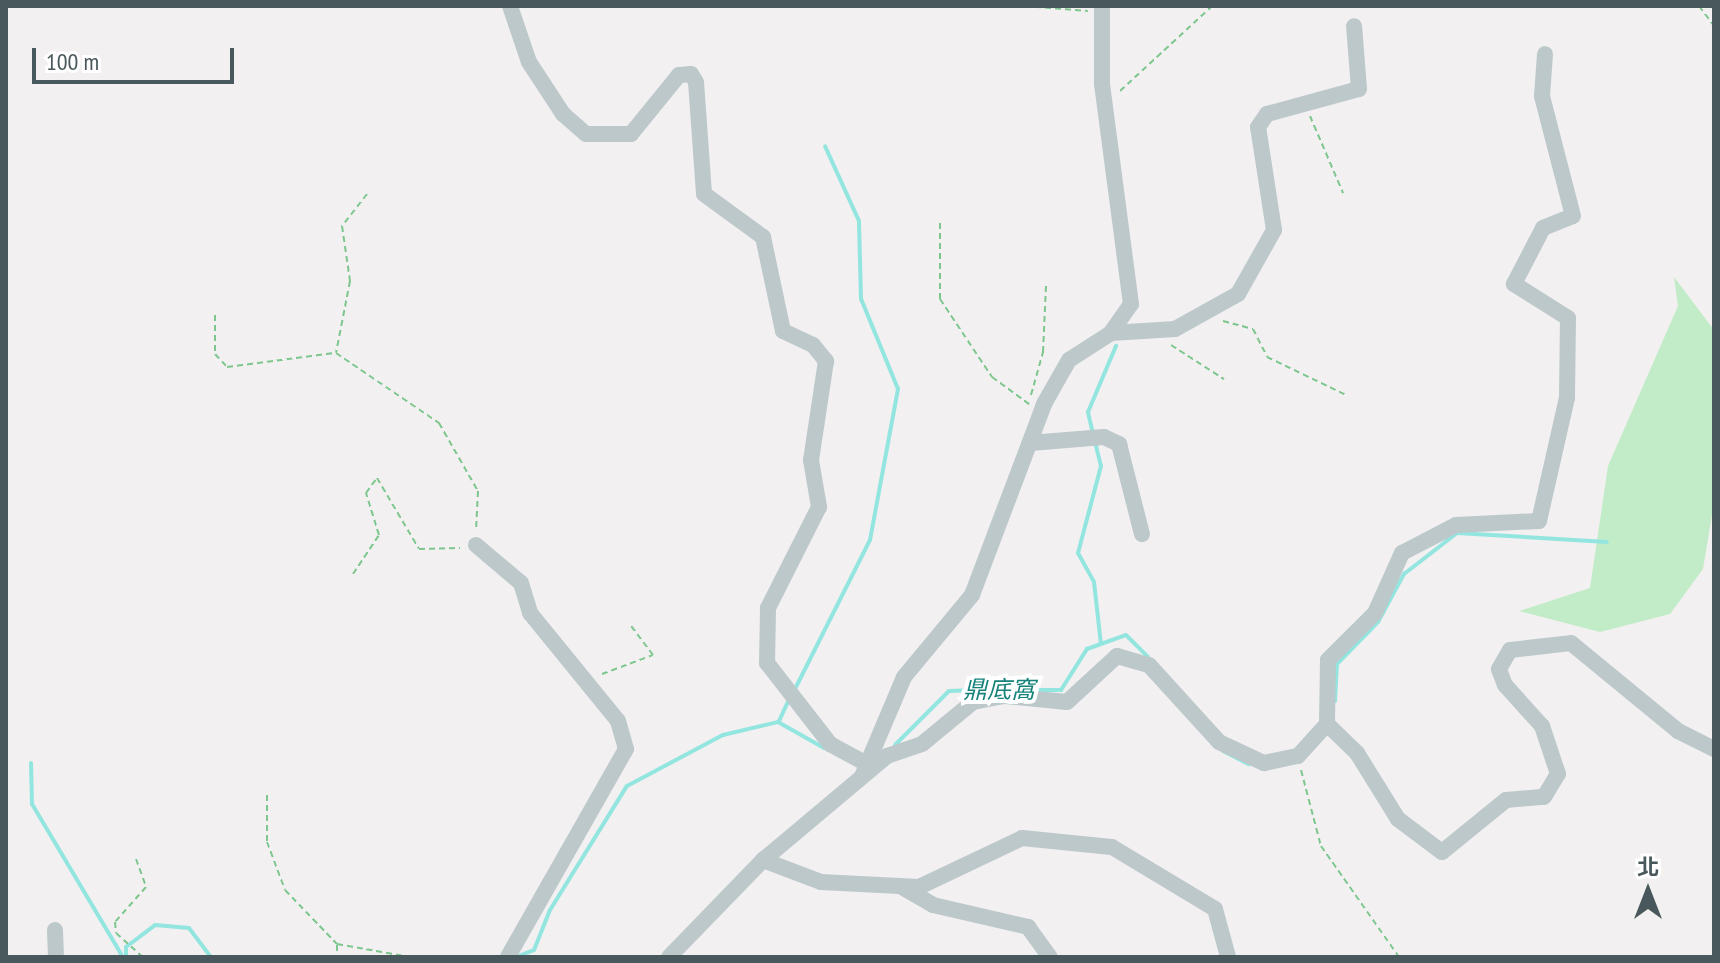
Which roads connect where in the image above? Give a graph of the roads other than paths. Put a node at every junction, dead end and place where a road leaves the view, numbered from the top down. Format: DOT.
graph roads {
  1 [pos="510,6"];
  2 [pos="1102,9"];
  3 [pos="1354,26"];
  4 [pos="1545,54"];
  5 [pos="1111,333"];
  6 [pos="1030,443"];
  7 [pos="1142,534"];
  8 [pos="476,545"];
  9 [pos="1327,724"];
  10 [pos="1714,749"];
  11 [pos="864,772"];
  12 [pos="758,864"];
  13 [pos="901,886"];
  14 [pos="55,930"];
  15 [pos="56,957"];
  16 [pos="508,957"];
  17 [pos="669,957"];
  18 [pos="1050,957"];
  19 [pos="1228,957"];
  1 -- 11 [label="street"];
  2 -- 5 [label="street"];
  3 -- 5 [label="street"];
  4 -- 9 [label="street"];
  5 -- 6 [label="street"];
  6 -- 7 [label="street"];
  6 -- 11 [label="street"];
  8 -- 16 [label="street"];
  9 -- 10 [label="street"];
  9 -- 11 [label="street"];
  11 -- 12 [label="street"];
  12 -- 13 [label="street"];
  12 -- 17 [label="street"];
  13 -- 18 [label="street"];
  13 -- 19 [label="street"];
  14 -- 15 [label="street"];
}
